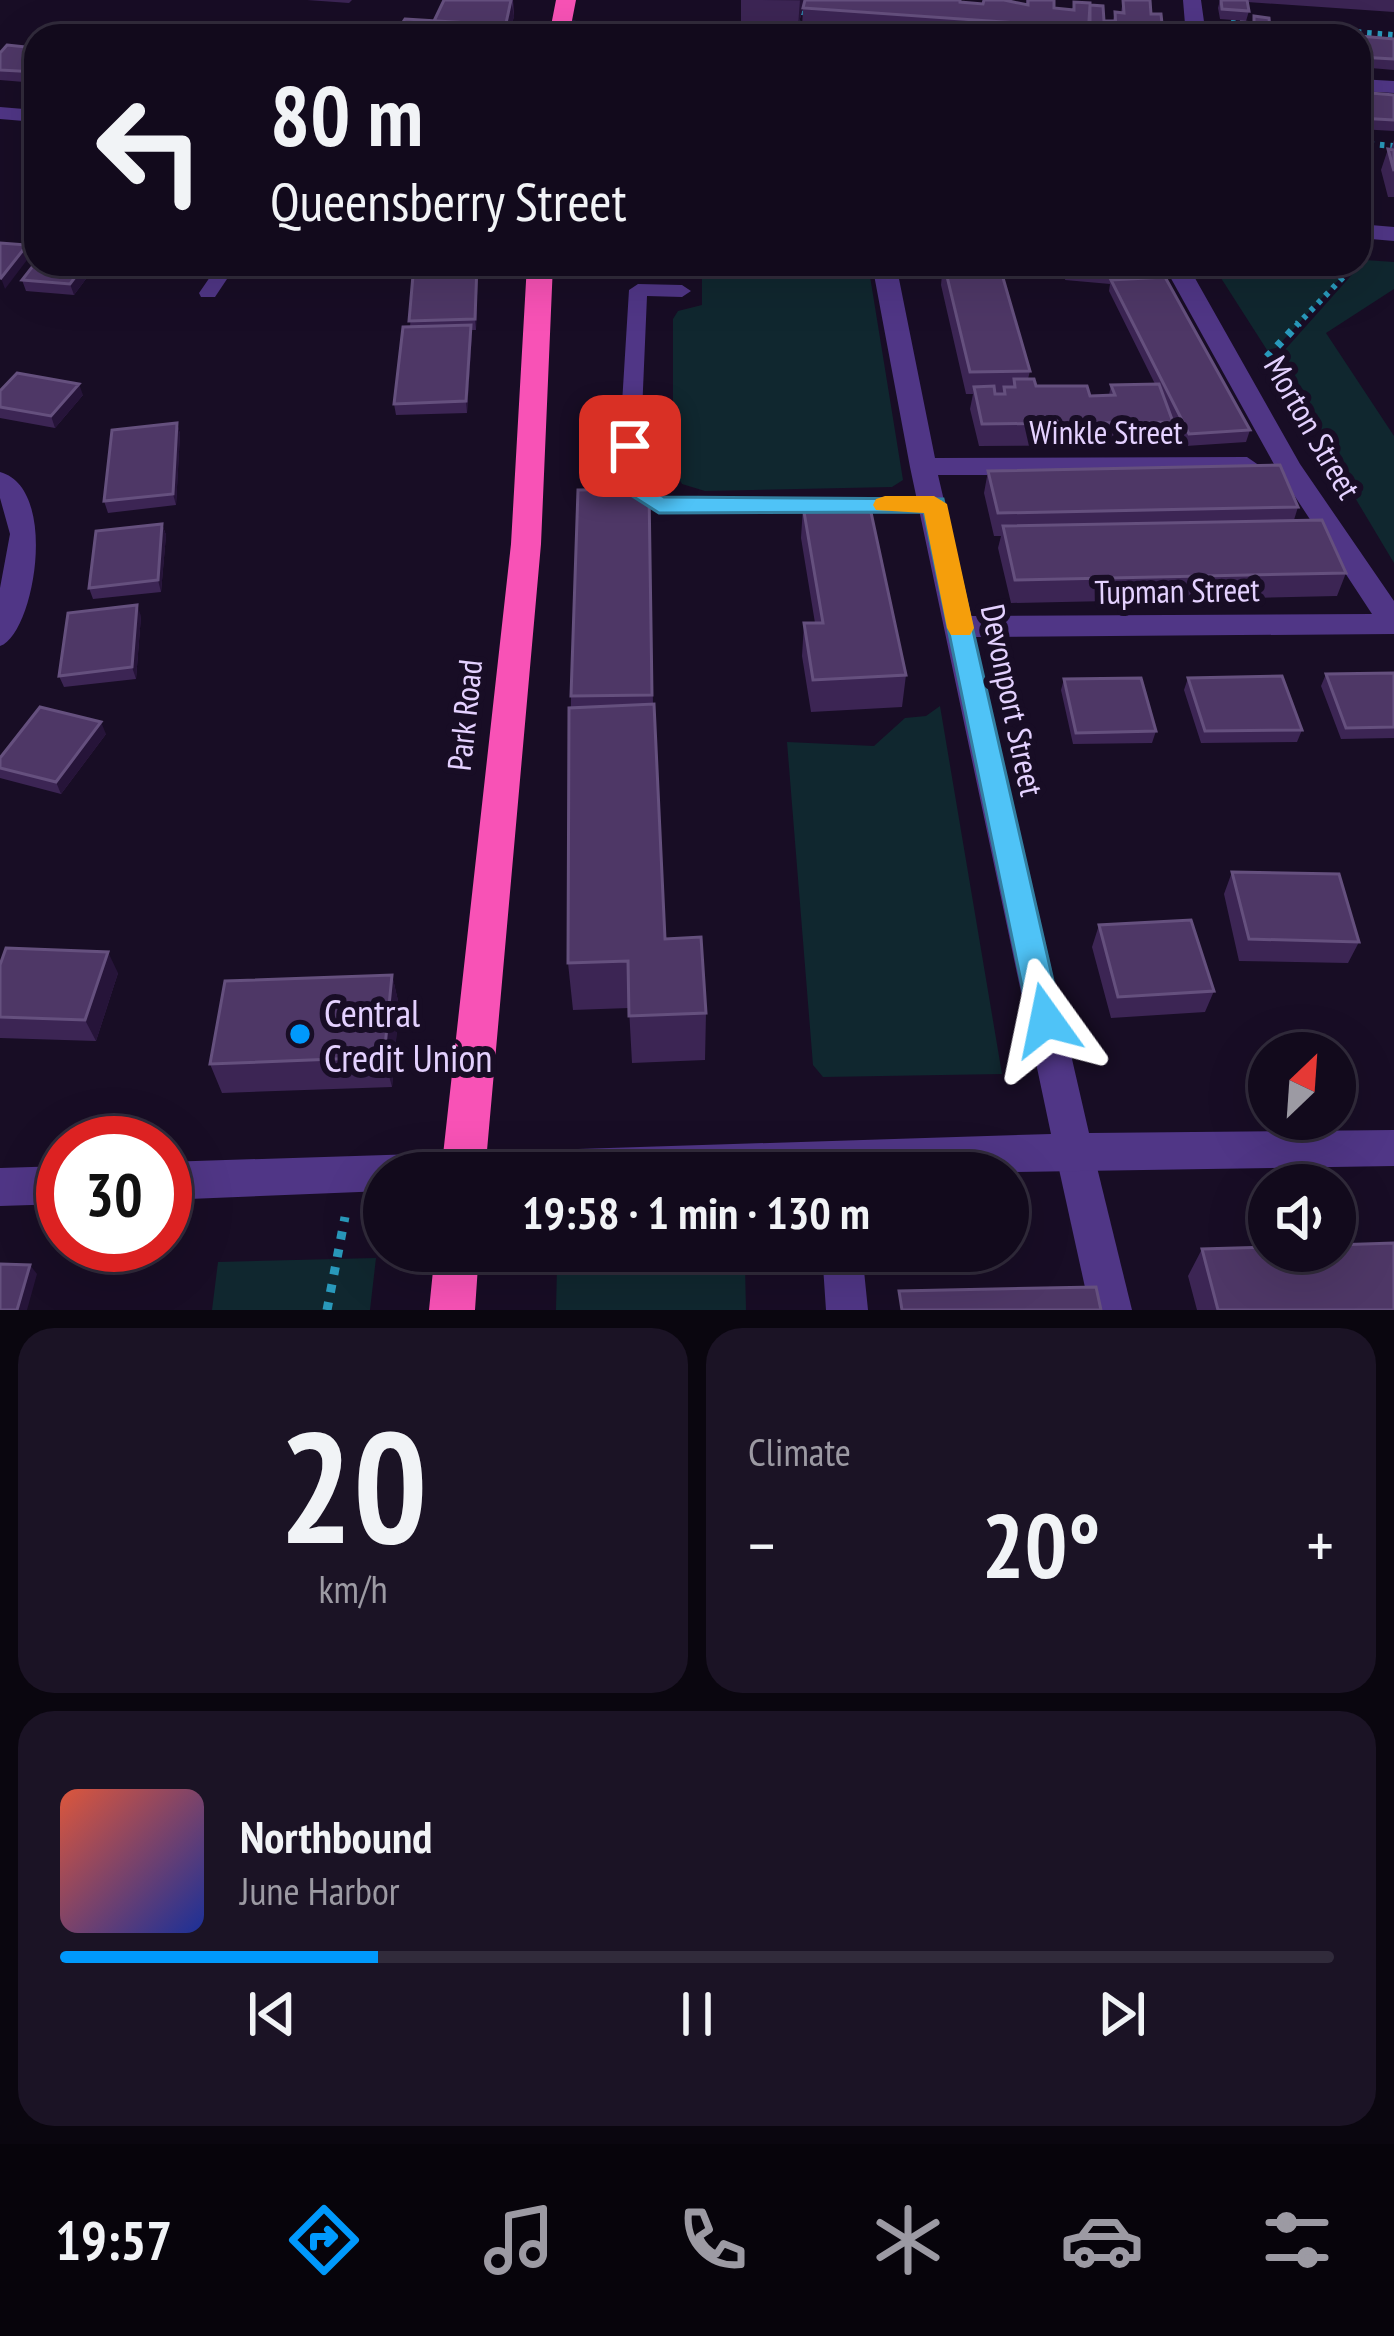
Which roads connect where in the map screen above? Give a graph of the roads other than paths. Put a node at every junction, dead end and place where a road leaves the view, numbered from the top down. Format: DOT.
graph roads {
  1 [pos="220,276"];
  2 [pos="539,276"];
  3 [pos="886,276"];
  4 [pos="1181,276"];
  5 [pos="682,291"];
  6 [pos="208,293"];
  7 [pos="1288,466"];
  8 [pos="923,467"];
  9 [pos="0,481"];
  10 [pos="934,504"];
  11 [pos="1389,608"];
  12 [pos="960,628"];
  13 [pos="0,635"];
  14 [pos="1394,1148"];
  15 [pos="1074,1150"];
  16 [pos="465,1152"];
  17 [pos="1029,1153"];
  18 [pos="363,1173"];
  19 [pos="192,1180"];
  20 [pos="36,1186"];
  21 [pos="0,1187"];
  22 [pos="455,1272"];
  23 [pos="844,1272"];
  24 [pos="452,1310"];
  25 [pos="848,1310"];
  26 [pos="1111,1310"];
  1 -- 6 [label="lane"];
  2 -- 16 [label="highway, Park Road"];
  3 -- 8 [label="street, Devonport Street"];
  4 -- 7 [label="street, Morton Street"];
  5 -- 10 [label="lane"];
  7 -- 8 [label="street, Winkle Street"];
  7 -- 11 [label="street, Morton Street"];
  8 -- 10 [label="street, Devonport Street"];
  9 -- 13 [label="street"];
  10 -- 12 [label="street, Devonport Street"];
  11 -- 12 [label="street, Tupman Street"];
  12 -- 15 [label="street, Devonport Street"];
  14 -- 15 [label="street"];
  15 -- 17 [label="street"];
  15 -- 26 [label="street, Devonport Street"];
  18 -- 19 [label="street"];
  20 -- 21 [label="street"];
  22 -- 24 [label="highway"];
  23 -- 25 [label="street"];
}
